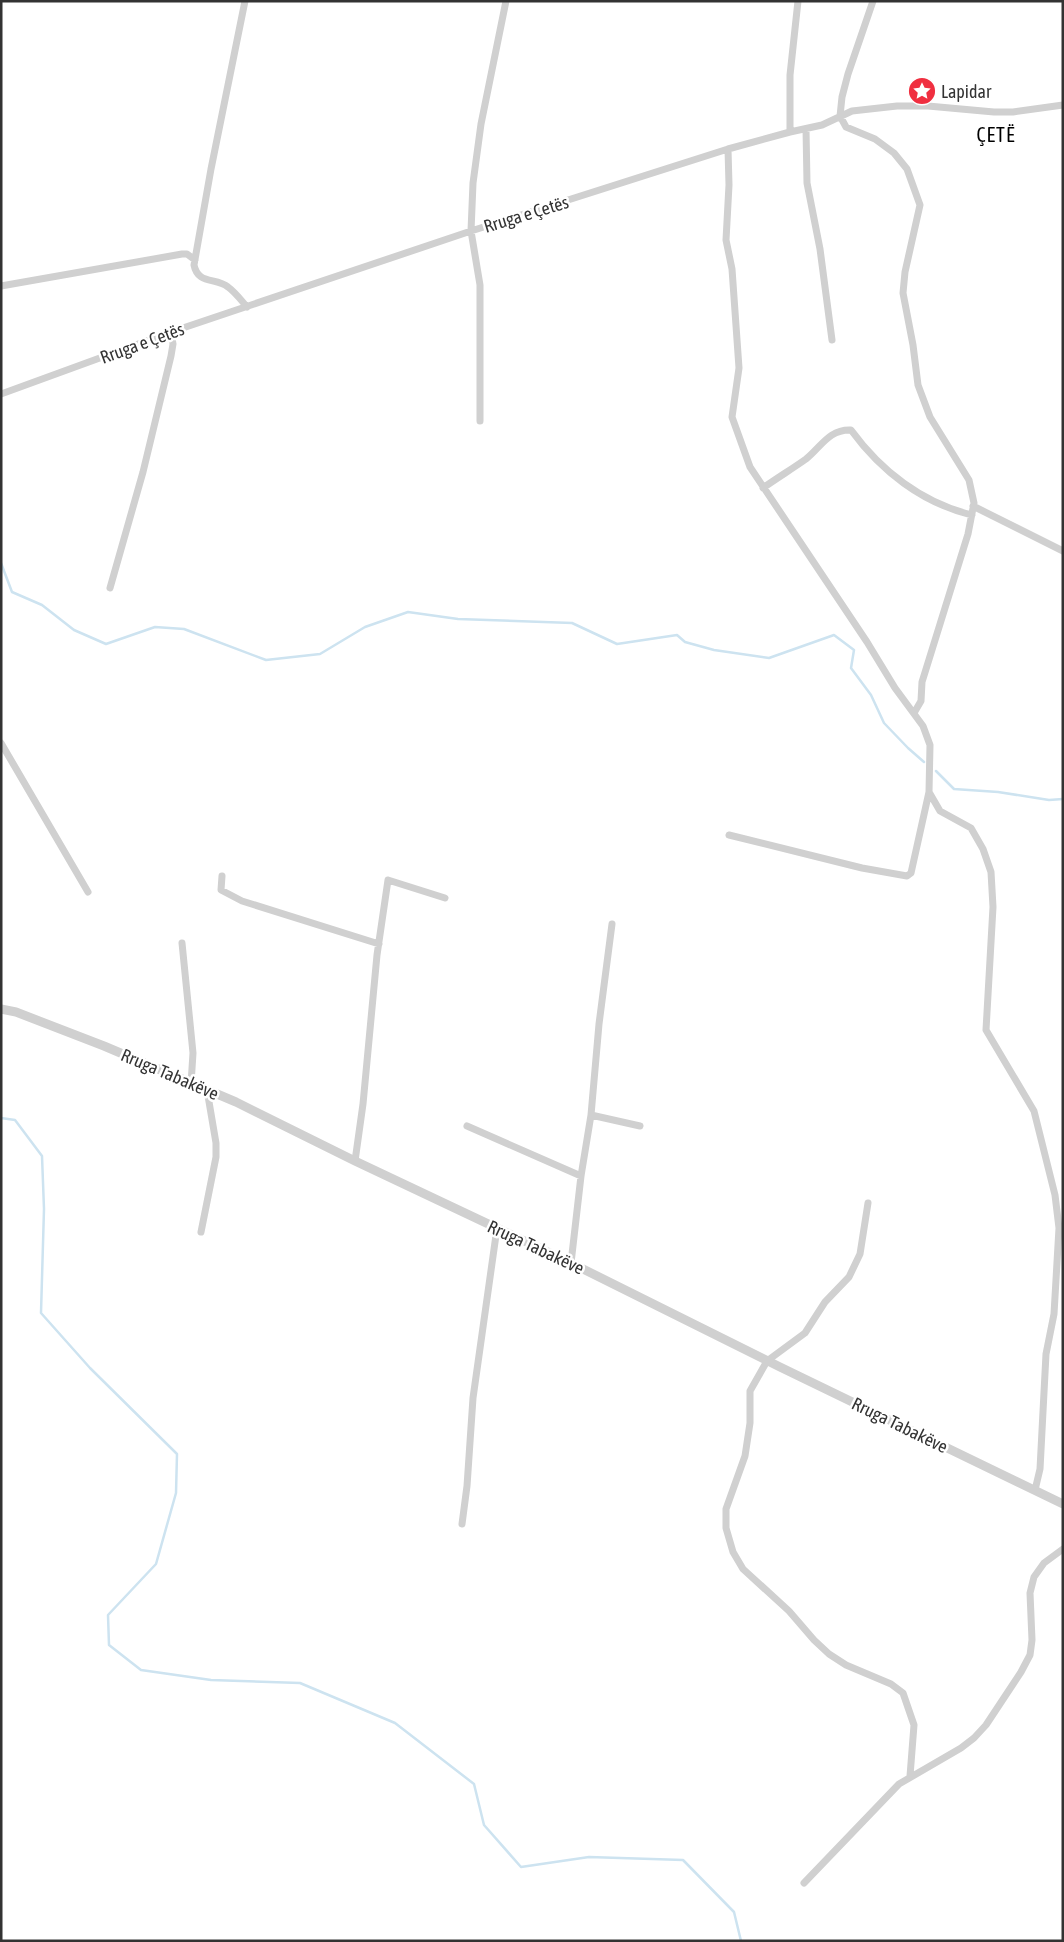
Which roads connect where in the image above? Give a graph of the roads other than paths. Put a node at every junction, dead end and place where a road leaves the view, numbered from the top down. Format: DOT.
graph roads {
  1 [pos="245,1"];
  2 [pos="506,1"];
  3 [pos="798,1"];
  4 [pos="873,1"];
  5 [pos="1063,105"];
  6 [pos="840,116"];
  7 [pos="806,129"];
  8 [pos="790,132"];
  9 [pos="728,150"];
  10 [pos="471,231"];
  11 [pos="195,260"];
  12 [pos="1,286"];
  13 [pos="247,307"];
  14 [pos="171,332"];
  15 [pos="832,340"];
  16 [pos="1,394"];
  17 [pos="480,421"];
  18 [pos="763,488"];
  19 [pos="973,506"];
  20 [pos="972,515"];
  21 [pos="1063,551"];
  22 [pos="110,588"];
  23 [pos="914,713"];
  24 [pos="1,743"];
  25 [pos="929,792"];
  26 [pos="729,835"];
  27 [pos="222,876"];
  28 [pos="88,892"];
  29 [pos="446,898"];
  30 [pos="612,924"];
  31 [pos="182,943"];
  32 [pos="378,944"];
  33 [pos="1,1009"];
  34 [pos="191,1084"];
  35 [pos="207,1090"];
  36 [pos="591,1116"];
  37 [pos="467,1126"];
  38 [pos="640,1126"];
  39 [pos="355,1161"];
  40 [pos="581,1176"];
  41 [pos="868,1203"];
  42 [pos="497,1228"];
  43 [pos="201,1232"];
  44 [pos="571,1263"];
  45 [pos="767,1361"];
  46 [pos="1035,1490"];
  47 [pos="1063,1504"];
  48 [pos="462,1524"];
  49 [pos="1063,1549"];
  50 [pos="910,1776"];
  51 [pos="804,1883"];
  1 -- 11 [label="street"];
  2 -- 10 [label="street"];
  3 -- 8 [label="street"];
  4 -- 6 [label="street"];
  5 -- 6 [label="street, Rruga e Çetës"];
  6 -- 7 [label="street, Rruga e Çetës"];
  6 -- 19 [label="street"];
  7 -- 8 [label="street, Rruga e Çetës"];
  7 -- 15 [label="street"];
  8 -- 9 [label="street, Rruga e Çetës"];
  9 -- 10 [label="street, Rruga e Çetës"];
  9 -- 18 [label="street"];
  10 -- 13 [label="street, Rruga e Çetës"];
  10 -- 17 [label="street"];
  11 -- 12 [label="street"];
  11 -- 13 [label="street"];
  13 -- 14 [label="street, Rruga e Çetës"];
  14 -- 16 [label="street, Rruga e Çetës"];
  14 -- 22 [label="street"];
  18 -- 20 [label="street"];
  18 -- 23 [label="street"];
  19 -- 20 [label="street"];
  19 -- 21 [label="street"];
  20 -- 23 [label="street"];
  23 -- 25 [label="street"];
  24 -- 28 [label="street"];
  25 -- 26 [label="street"];
  25 -- 46 [label="street"];
  27 -- 32 [label="street"];
  29 -- 32 [label="street"];
  30 -- 36 [label="street"];
  31 -- 34 [label="street"];
  32 -- 39 [label="street"];
  33 -- 34 [label="street, Rruga Tabakëve"];
  34 -- 35 [label="street, Rruga Tabakëve"];
  35 -- 39 [label="street, Rruga Tabakëve"];
  35 -- 43 [label="street"];
  36 -- 38 [label="street"];
  36 -- 40 [label="street"];
  37 -- 40 [label="street"];
  39 -- 42 [label="street, Rruga Tabakëve"];
  40 -- 44 [label="street"];
  41 -- 45 [label="street"];
  42 -- 44 [label="street, Rruga Tabakëve"];
  42 -- 48 [label="street"];
  44 -- 45 [label="street, Rruga Tabakëve"];
  45 -- 46 [label="street, Rruga Tabakëve"];
  45 -- 50 [label="street"];
  46 -- 47 [label="street, Rruga Tabakëve"];
  49 -- 50 [label="street"];
  50 -- 51 [label="street"];
}
